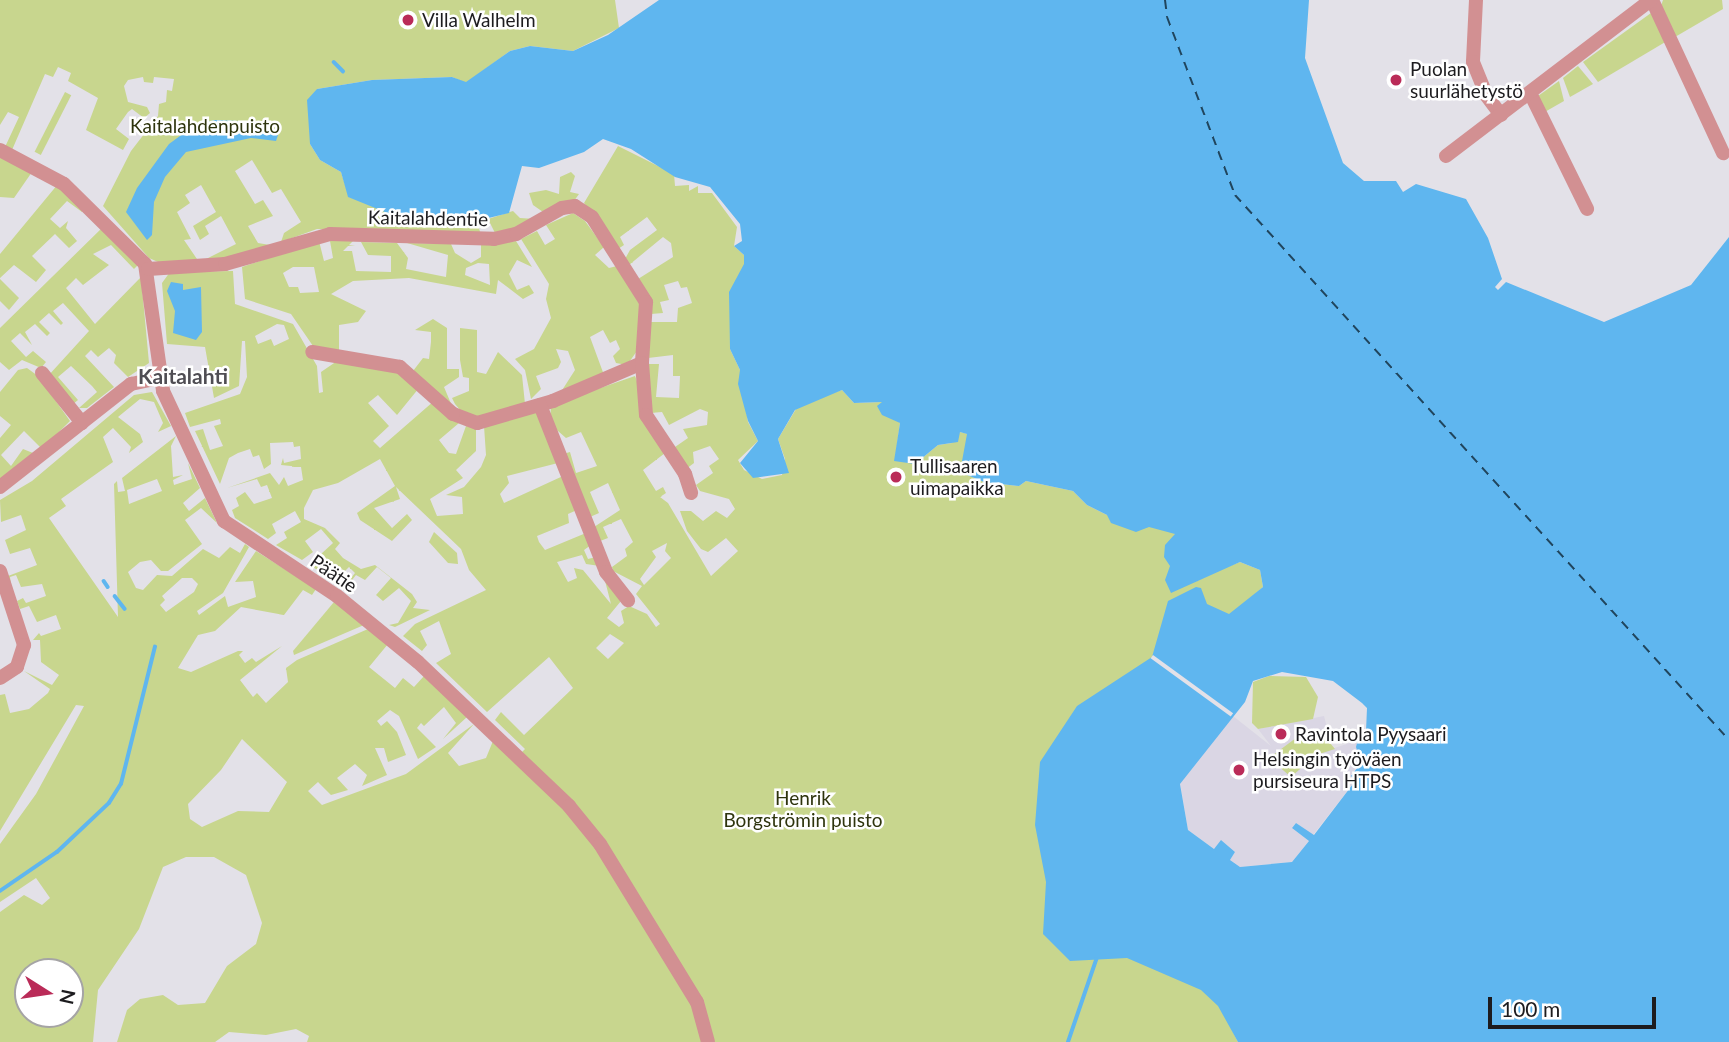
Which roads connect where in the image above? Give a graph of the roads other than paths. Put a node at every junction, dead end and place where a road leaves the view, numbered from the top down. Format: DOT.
graph roads {
  1 [pos="1476,0"];
  2 [pos="1652,0"];
  3 [pos="1531,95"];
  4 [pos="1501,115"];
  5 [pos="0,150"];
  6 [pos="1723,153"];
  7 [pos="1446,156"];
  8 [pos="1587,209"];
  9 [pos="148,269"];
  10 [pos="312,352"];
  11 [pos="642,363"];
  12 [pos="42,373"];
  13 [pos="160,378"];
  14 [pos="540,405"];
  15 [pos="82,423"];
  16 [pos="0,488"];
  17 [pos="691,493"];
  18 [pos="0,571"];
  19 [pos="628,600"];
  20 [pos="0,678"];
  21 [pos="708,1042"];
  1 -- 4 [label="street"];
  2 -- 3 [label="street"];
  2 -- 6 [label="street"];
  3 -- 4 [label="street"];
  3 -- 8 [label="street"];
  4 -- 7 [label="street"];
  5 -- 9 [label="street"];
  9 -- 11 [label="street, Kaitalahdentie"];
  9 -- 13 [label="street, Päätie"];
  10 -- 14 [label="street"];
  11 -- 14 [label="street"];
  11 -- 17 [label="street"];
  12 -- 15 [label="street"];
  13 -- 15 [label="street"];
  13 -- 21 [label="street, Päätie"];
  14 -- 19 [label="street"];
  15 -- 16 [label="street"];
  18 -- 20 [label="street"];
}
